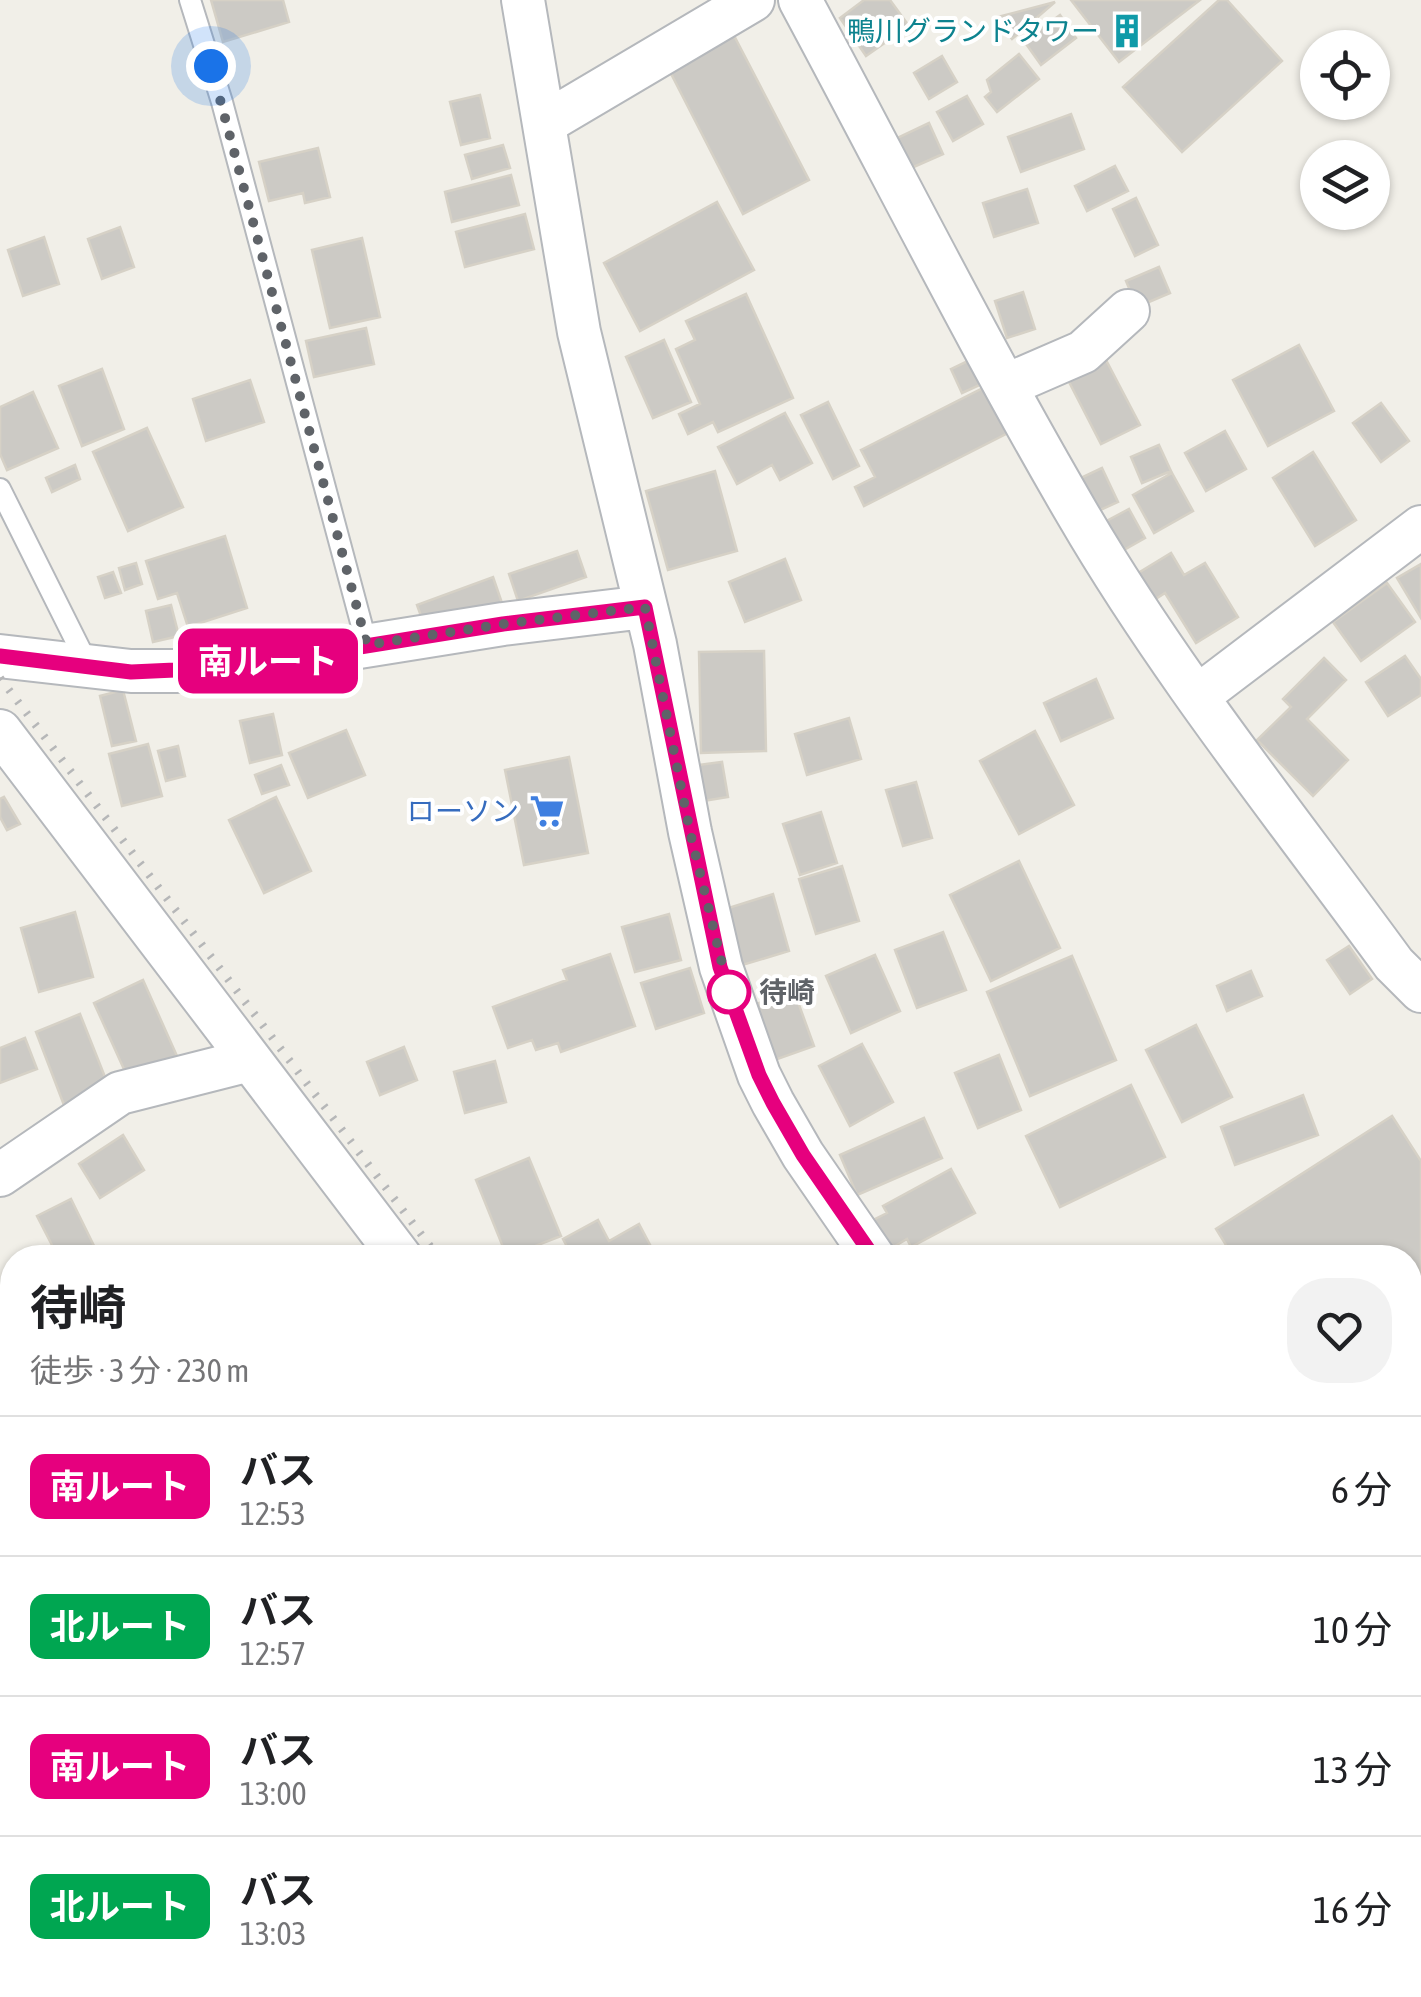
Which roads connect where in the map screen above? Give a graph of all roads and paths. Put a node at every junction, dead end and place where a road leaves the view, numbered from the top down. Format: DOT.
graph roads {
  1 [pos="190,0"];
  2 [pos="524,0"];
  3 [pos="753,0"];
  4 [pos="800,0"];
  5 [pos="545,123"];
  6 [pos="1128,311"];
  7 [pos="1008,385"];
  8 [pos="0,489"];
  9 [pos="1421,527"];
  10 [pos="645,607"];
  11 [pos="367,645"];
  12 [pos="0,656"];
  13 [pos="89,667"];
  14 [pos="1198,696"];
  15 [pos="0,731"];
  16 [pos="1421,990"];
  17 [pos="250,1060"];
  18 [pos="0,1175"];
  19 [pos="391,1245"];
  20 [pos="865,1245"];
  1 -- 11 [label="lane"];
  2 -- 5 [label="street"];
  3 -- 5 [label="street"];
  4 -- 7 [label="street"];
  5 -- 10 [label="street"];
  6 -- 7 [label="street"];
  7 -- 14 [label="street"];
  8 -- 13 [label="lane"];
  9 -- 14 [label="street"];
  10 -- 11 [label="street"];
  10 -- 20 [label="street"];
  11 -- 13 [label="street"];
  12 -- 13 [label="street"];
  14 -- 16 [label="street"];
  15 -- 17 [label="street"];
  17 -- 18 [label="street"];
  17 -- 19 [label="street"];
}
